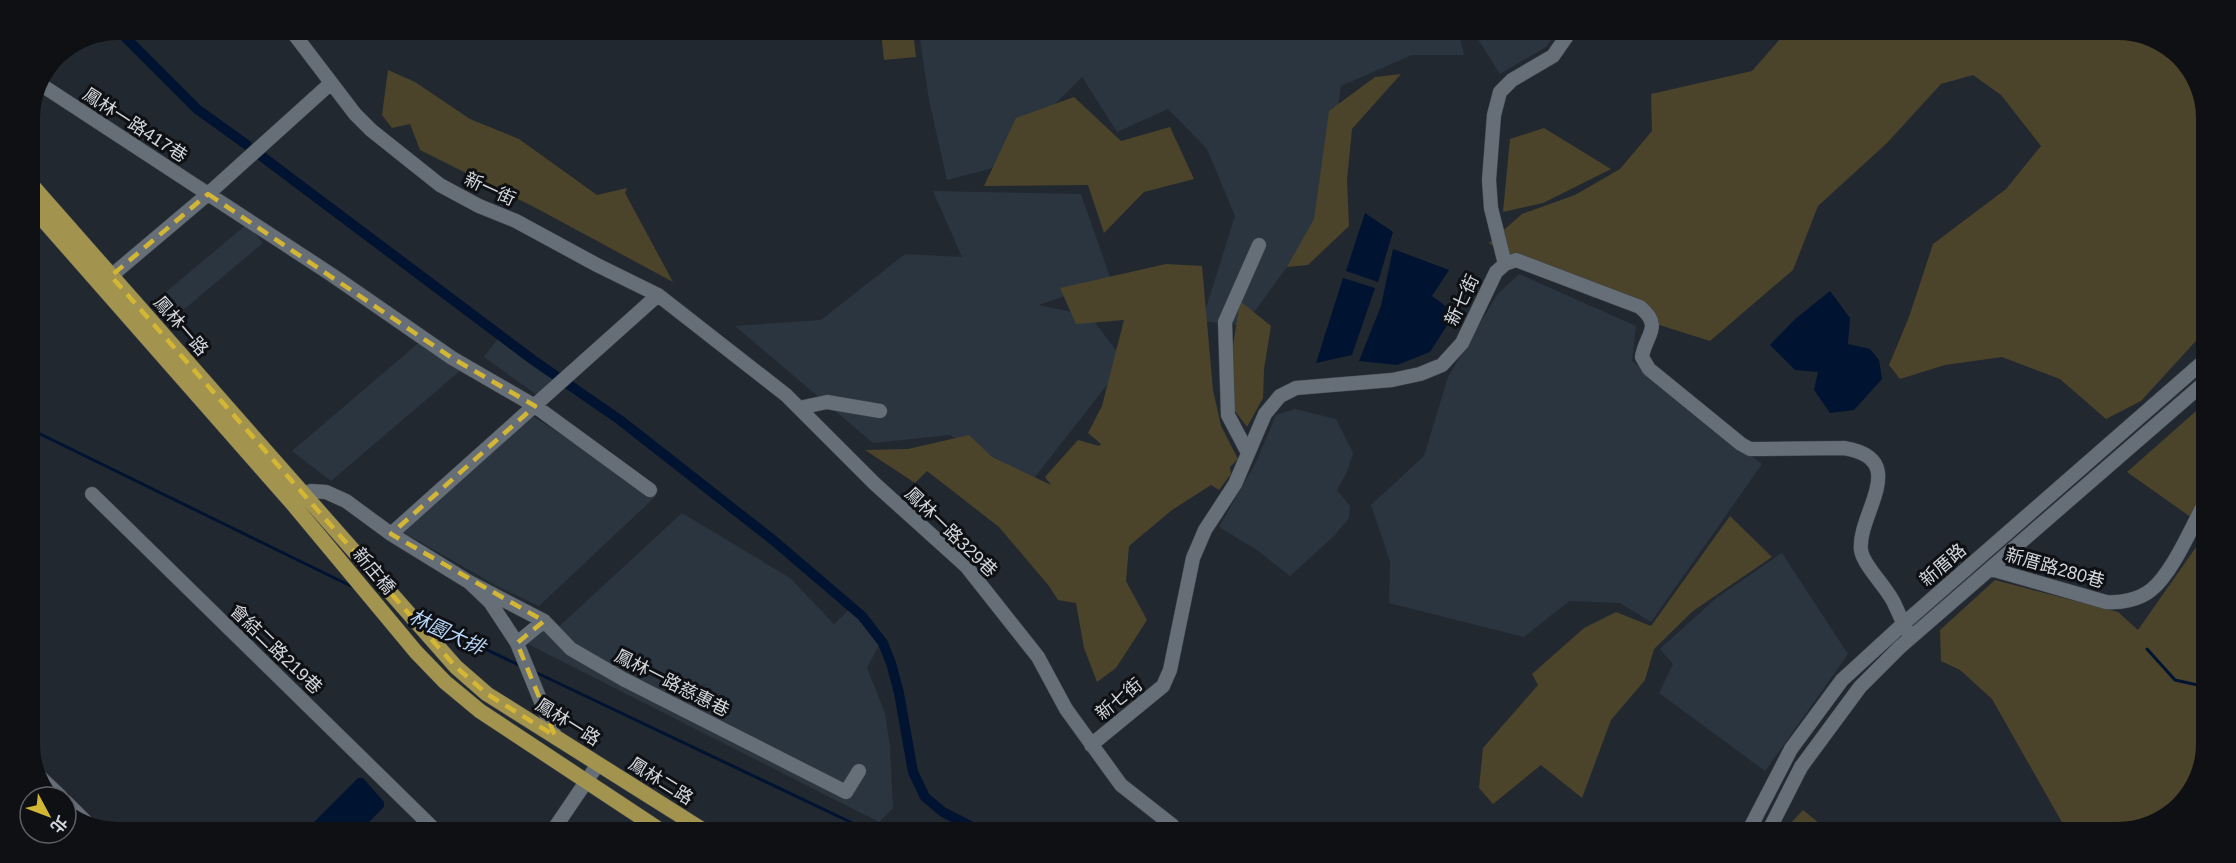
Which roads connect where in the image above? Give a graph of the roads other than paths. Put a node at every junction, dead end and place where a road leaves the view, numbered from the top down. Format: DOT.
graph roads {
  1 [pos="299,40"];
  2 [pos="1564,40"];
  3 [pos="331,83"];
  4 [pos="46,88"];
  5 [pos="208,194"];
  6 [pos="40,195"];
  7 [pos="40,216"];
  8 [pos="1259,244"];
  9 [pos="1505,264"];
  10 [pos="111,276"];
  11 [pos="658,295"];
  12 [pos="2195,369"];
  13 [pos="2195,390"];
  14 [pos="535,406"];
  15 [pos="799,408"];
  16 [pos="880,411"];
  17 [pos="1248,453"];
  18 [pos="650,490"];
  19 [pos="92,494"];
  20 [pos="297,499"];
  21 [pos="2196,520"];
  22 [pos="391,534"];
  23 [pos="1990,569"];
  24 [pos="1957,577"];
  25 [pos="469,582"];
  26 [pos="1966,590"];
  27 [pos="544,621"];
  28 [pos="1902,625"];
  29 [pos="1911,637"];
  30 [pos="517,643"];
  31 [pos="517,713"];
  32 [pos="555,736"];
  33 [pos="1091,745"];
  34 [pos="598,764"];
  35 [pos="859,771"];
  36 [pos="586,782"];
  37 [pos="427,822"];
  38 [pos="559,822"];
  39 [pos="648,822"];
  40 [pos="690,822"];
  41 [pos="1168,822"];
  42 [pos="1753,822"];
  43 [pos="1773,822"];
  1 -- 3 [label="street"];
  2 -- 9 [label="street"];
  3 -- 5 [label="street"];
  3 -- 11 [label="street, 新一街"];
  4 -- 5 [label="street, 鳳林一路417巷"];
  5 -- 10 [label="street"];
  5 -- 14 [label="street, 鳳林一路417巷"];
  6 -- 10 [label="main road, 鳳林一路"];
  7 -- 20 [label="main road, 鳳林一路"];
  8 -- 17 [label="street"];
  9 -- 17 [label="street, 新七街"];
  9 -- 28 [label="street, 新七街"];
  10 -- 20 [label="main road, 鳳林一路"];
  11 -- 14 [label="street"];
  11 -- 15 [label="street, 鳳林一路329巷"];
  12 -- 24 [label="street, 新厝路"];
  13 -- 23 [label="street, 新厝路"];
  14 -- 18 [label="street, 鳳林一路417巷"];
  14 -- 22 [label="street"];
  15 -- 16 [label="street"];
  15 -- 33 [label="street, 鳳林一路329巷"];
  17 -- 33 [label="street, 新七街"];
  19 -- 37 [label="street, 會結二路219巷"];
  20 -- 22 [label="street"];
  20 -- 31 [label="main road, 新庄橋"];
  20 -- 36 [label="main road, 新庄橋"];
  21 -- 23 [label="street, 新厝路280巷"];
  22 -- 25 [label="street"];
  23 -- 26 [label="street, 新厝路"];
  24 -- 26 [label="street"];
  24 -- 28 [label="street, 新厝路"];
  25 -- 27 [label="street, 鳳林一路慈惠巷"];
  25 -- 30 [label="street"];
  26 -- 29 [label="street, 新厝路"];
  27 -- 30 [label="street"];
  27 -- 35 [label="street, 鳳林一路慈惠巷"];
  28 -- 29 [label="street, 新七街"];
  28 -- 42 [label="street, 新厝路"];
  29 -- 43 [label="street, 新厝路"];
  30 -- 32 [label="street"];
  31 -- 32 [label="main road, 鳳林一路"];
  32 -- 34 [label="main road, 鳳林一路"];
  33 -- 41 [label="street, 鳳林一路329巷"];
  34 -- 36 [label="street"];
  34 -- 40 [label="main road, 鳳林二路"];
  36 -- 38 [label="street"];
  36 -- 39 [label="main road"];
}
